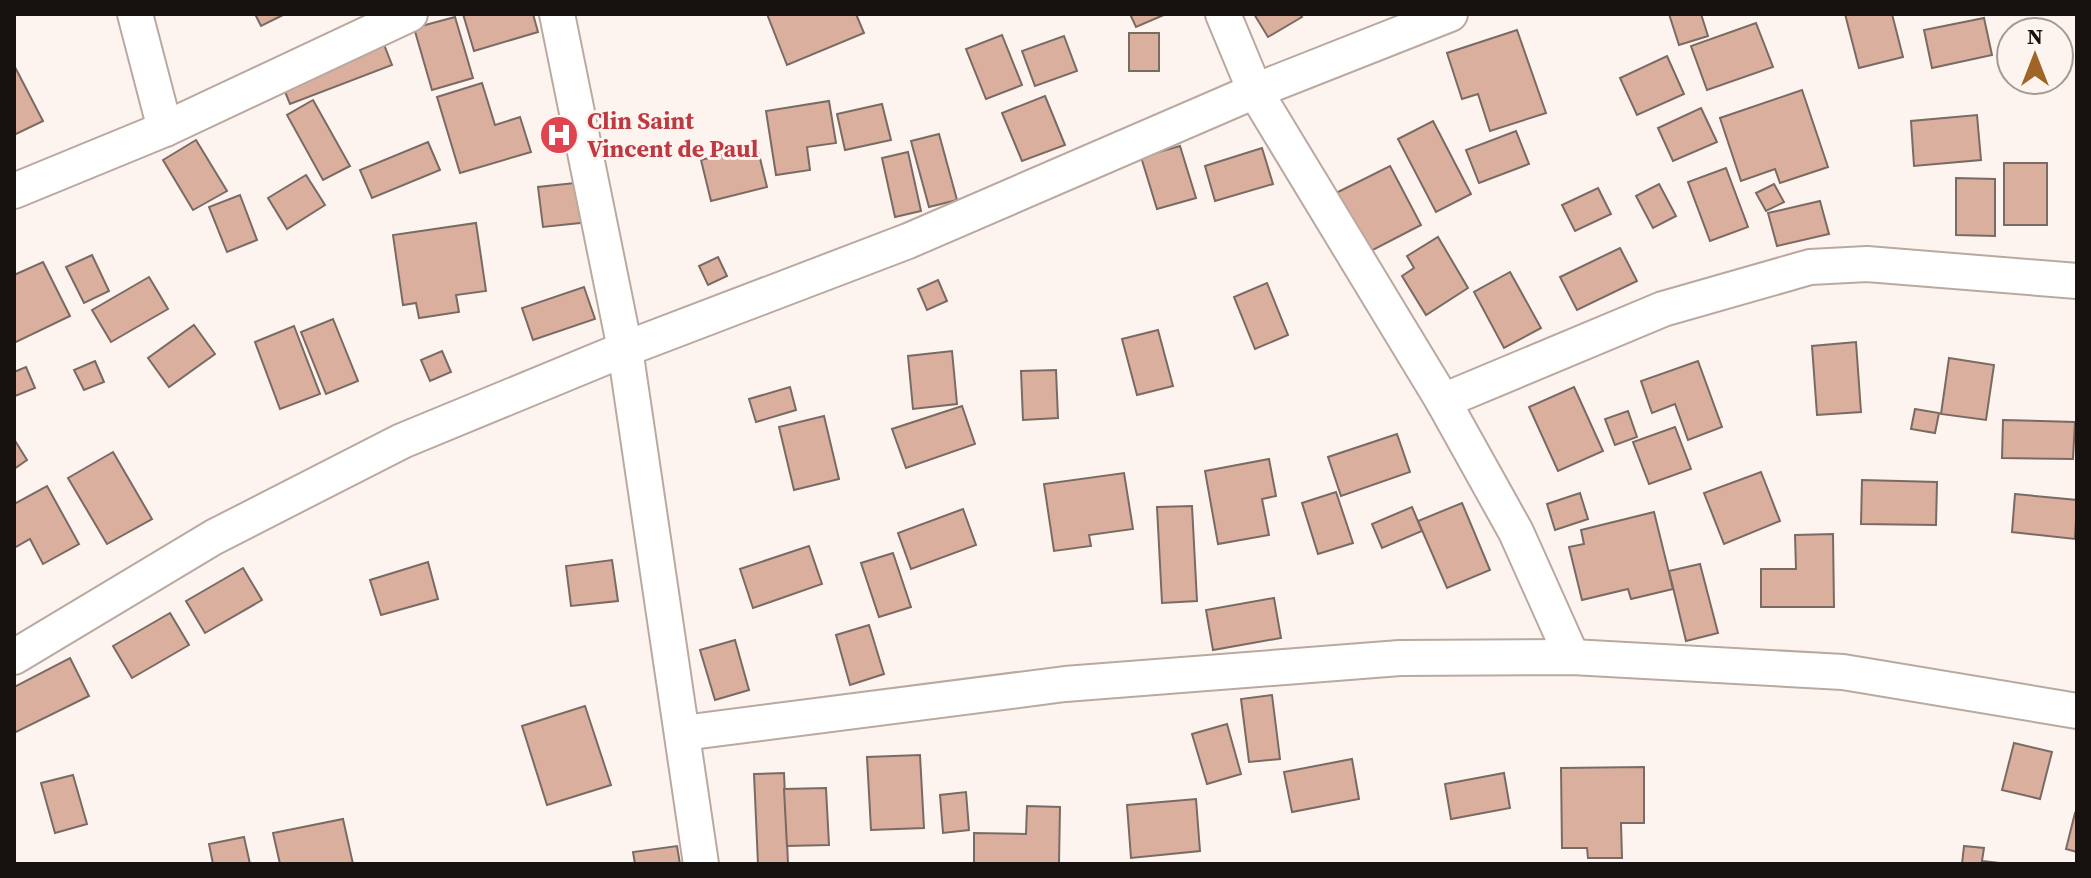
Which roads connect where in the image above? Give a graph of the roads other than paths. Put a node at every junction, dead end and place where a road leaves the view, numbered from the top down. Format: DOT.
graph roads {
  1 [pos="135,14"];
  2 [pos="410,14"];
  3 [pos="557,14"];
  4 [pos="1223,14"];
  5 [pos="1450,14"];
  6 [pos="1255,91"];
  7 [pos="165,129"];
  8 [pos="14,191"];
  9 [pos="2077,281"];
  10 [pos="625,349"];
  11 [pos="1443,401"];
  12 [pos="14,657"];
  13 [pos="1572,657"];
  14 [pos="2077,711"];
  15 [pos="683,733"];
  16 [pos="701,864"];
  1 -- 7 [label="street"];
  2 -- 7 [label="street"];
  3 -- 10 [label="street"];
  4 -- 6 [label="street"];
  5 -- 6 [label="street"];
  6 -- 10 [label="street"];
  6 -- 11 [label="street"];
  7 -- 8 [label="street"];
  9 -- 11 [label="street"];
  10 -- 12 [label="street"];
  10 -- 15 [label="street"];
  11 -- 13 [label="street"];
  13 -- 14 [label="street"];
  13 -- 15 [label="street"];
  15 -- 16 [label="street"];
}
